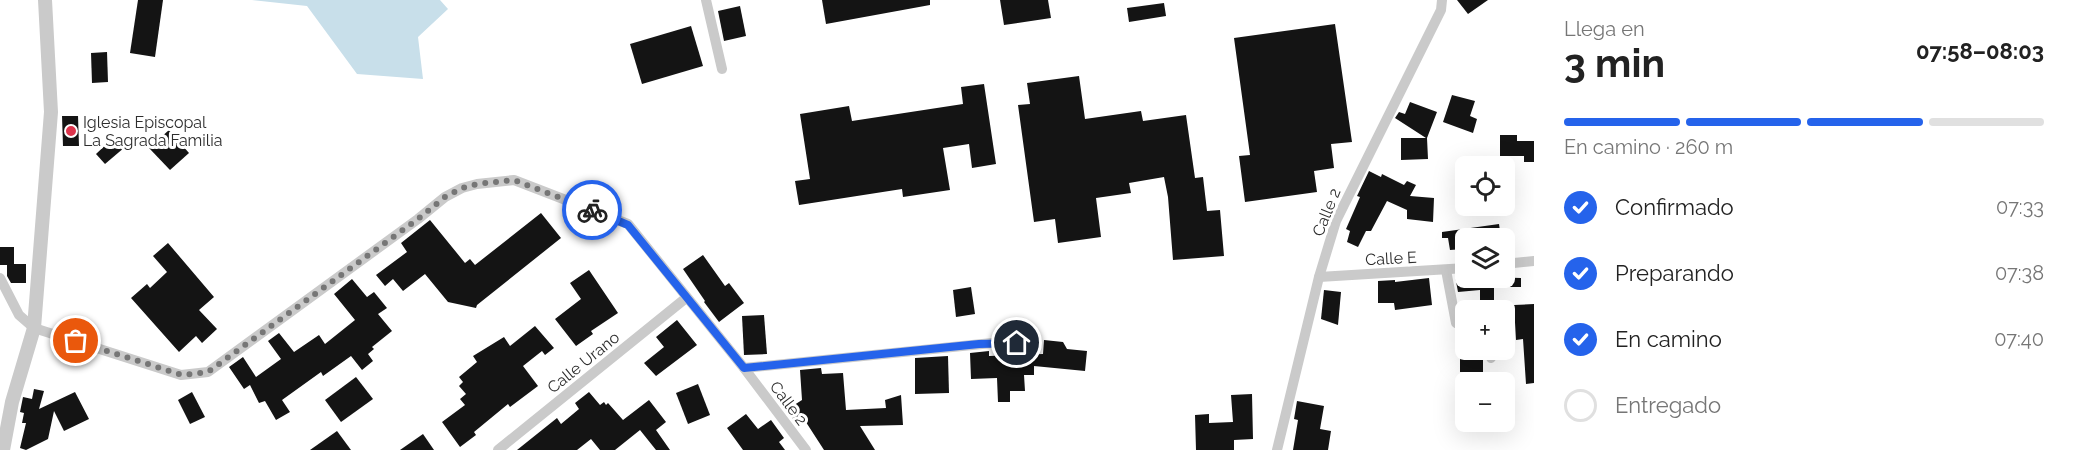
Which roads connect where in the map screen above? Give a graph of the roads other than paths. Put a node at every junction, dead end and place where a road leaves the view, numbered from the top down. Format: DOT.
graph roads {
  1 [pos="45,0"];
  2 [pos="706,0"];
  3 [pos="1442,0"];
  4 [pos="722,69"];
  5 [pos="1534,261"];
  6 [pos="1515,263"];
  7 [pos="1455,269"];
  8 [pos="1446,270"];
  9 [pos="1319,277"];
  10 [pos="0,278"];
  11 [pos="686,298"];
  12 [pos="1455,318"];
  13 [pos="34,328"];
  14 [pos="1017,343"];
  15 [pos="744,368"];
  16 [pos="6,402"];
  17 [pos="3,450"];
  18 [pos="498,450"];
  19 [pos="806,450"];
  20 [pos="1277,450"];
  1 -- 13 [label="street"];
  2 -- 4 [label="street"];
  3 -- 9 [label="street, Calle 2"];
  5 -- 6 [label="street"];
  7 -- 8 [label="street, Calle E"];
  8 -- 9 [label="street, Calle E"];
  8 -- 12 [label="street"];
  9 -- 20 [label="street, Calle 2"];
  10 -- 13 [label="street"];
  11 -- 13 [label="street, Calle 2"];
  11 -- 15 [label="street, Calle 2"];
  11 -- 18 [label="street, Calle Urano"];
  13 -- 16 [label="street"];
  14 -- 15 [label="street"];
  15 -- 19 [label="street, Calle 2"];
  16 -- 17 [label="street"];
}
